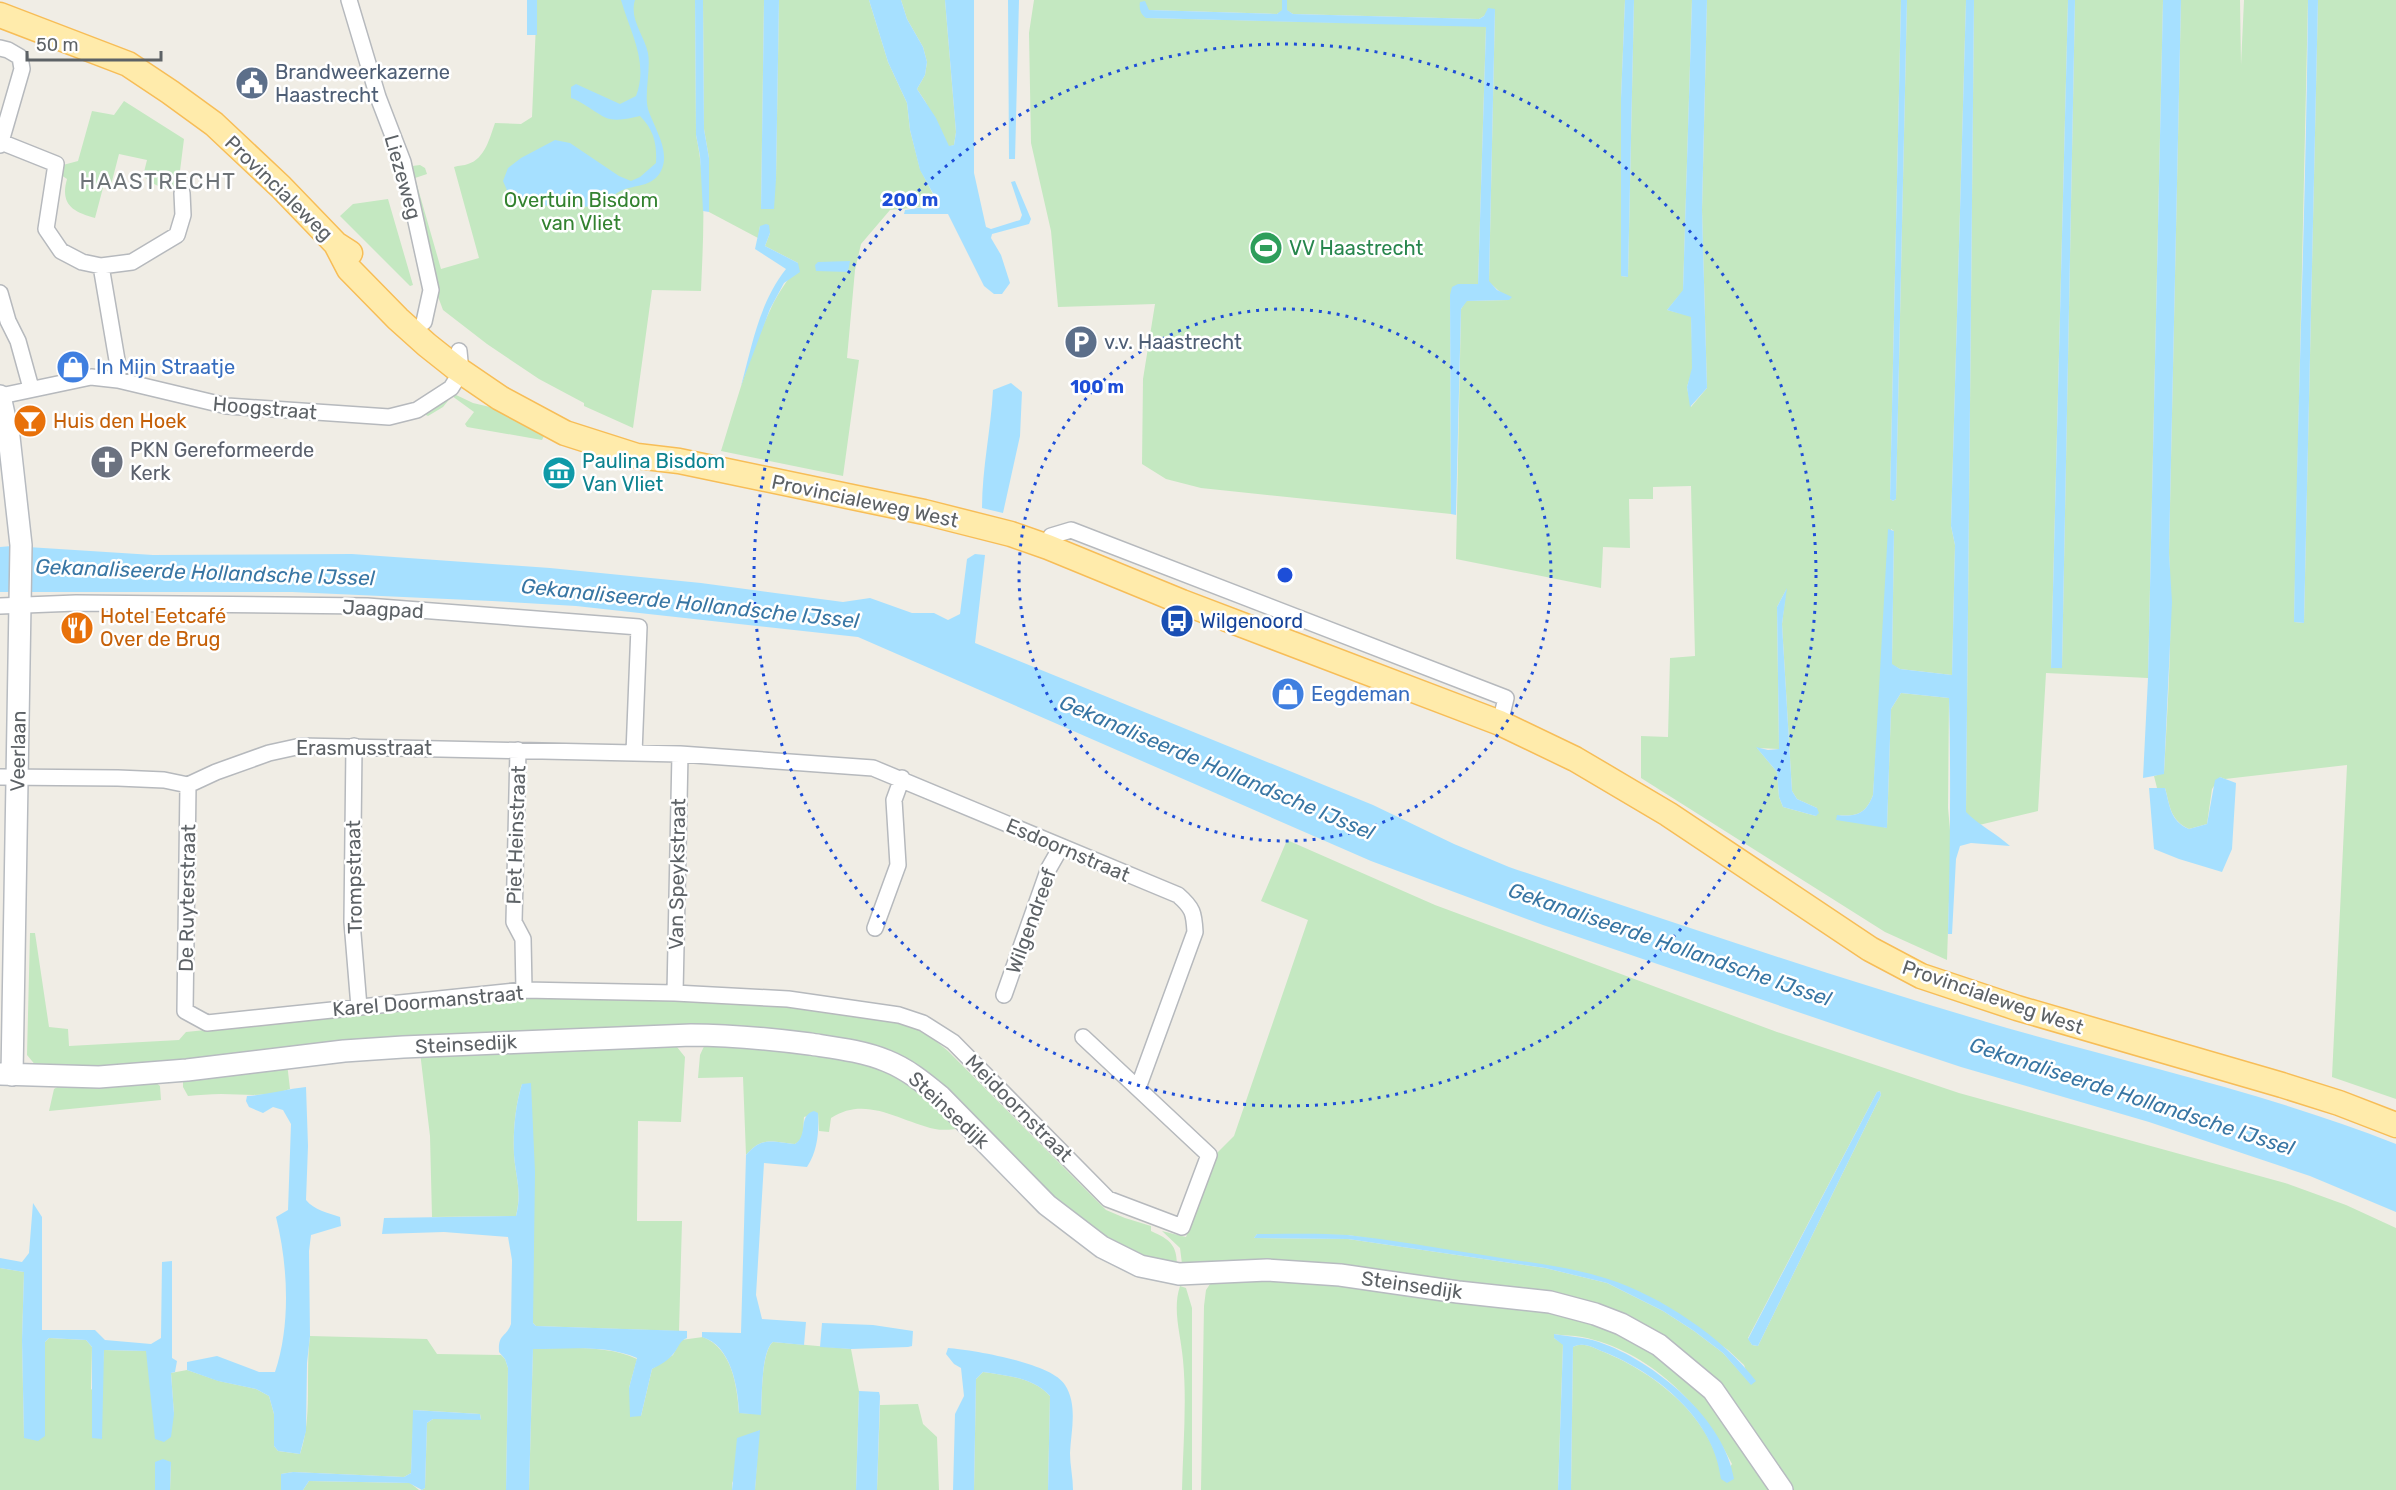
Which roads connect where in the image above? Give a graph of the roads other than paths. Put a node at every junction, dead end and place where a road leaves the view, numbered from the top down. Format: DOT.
graph roads {
  1 [pos="349,0"];
  2 [pos="0,15"];
  3 [pos="0,48"];
  4 [pos="0,144"];
  5 [pos="182,193"];
  6 [pos="336,244"];
  7 [pos="101,266"];
  8 [pos="0,293"];
  9 [pos="424,322"];
  10 [pos="460,361"];
  11 [pos="118,380"];
  12 [pos="31,388"];
  13 [pos="1,396"];
  14 [pos="13,602"];
  15 [pos="354,746"];
  16 [pos="518,750"];
  17 [pos="634,753"];
  18 [pos="680,754"];
  19 [pos="9,778"];
  20 [pos="902,778"];
  21 [pos="188,784"];
  22 [pos="1060,847"];
  23 [pos="875,928"];
  24 [pos="524,990"];
  25 [pos="675,993"];
  26 [pos="1004,995"];
  27 [pos="359,1007"];
  28 [pos="185,1011"];
  29 [pos="1083,1037"];
  30 [pos="6,1075"];
  31 [pos="1138,1088"];
  32 [pos="2396,1125"];
  33 [pos="1782,1490"];
  1 -- 9 [label="street, Liezeweg"];
  2 -- 6 [label="main road, Provincialeweg"];
  3 -- 4 [label="street"];
  4 -- 7 [label="street"];
  5 -- 7 [label="street"];
  6 -- 9 [label="main road, Provincialeweg"];
  6 -- 10 [label="main road, Provincialeweg"];
  7 -- 11 [label="street"];
  8 -- 12 [label="street"];
  9 -- 10 [label="main road, Provincialeweg"];
  10 -- 11 [label="street, Hoogstraat"];
  10 -- 32 [label="main road, Provincialeweg West"];
  11 -- 12 [label="street, Hoogstraat"];
  12 -- 13 [label="street, Hoogstraat"];
  13 -- 14 [label="street, Veerlaan"];
  14 -- 17 [label="street, Jaagpad"];
  14 -- 19 [label="street, Veerlaan"];
  15 -- 16 [label="street, Erasmusstraat"];
  15 -- 21 [label="street, Erasmusstraat"];
  15 -- 27 [label="street, Trompstraat"];
  16 -- 17 [label="street, Erasmusstraat"];
  16 -- 24 [label="street, Piet Heinstraat"];
  17 -- 18 [label="street, Erasmusstraat"];
  18 -- 20 [label="street, Esdoornstraat"];
  18 -- 25 [label="street, Van Speykstraat"];
  19 -- 21 [label="street"];
  19 -- 30 [label="street, Veerlaan"];
  20 -- 22 [label="street, Esdoornstraat"];
  20 -- 23 [label="street"];
  21 -- 28 [label="street, De Ruyterstraat"];
  22 -- 26 [label="street, Wilgendreef"];
  22 -- 31 [label="street, Esdoornstraat"];
  24 -- 25 [label="street, Karel Doormanstraat"];
  24 -- 27 [label="street, Karel Doormanstraat"];
  25 -- 31 [label="street, Meidoornstraat"];
  27 -- 28 [label="street, Karel Doormanstraat"];
  29 -- 31 [label="street"];
  30 -- 33 [label="street, Steinsedijk"];
}
